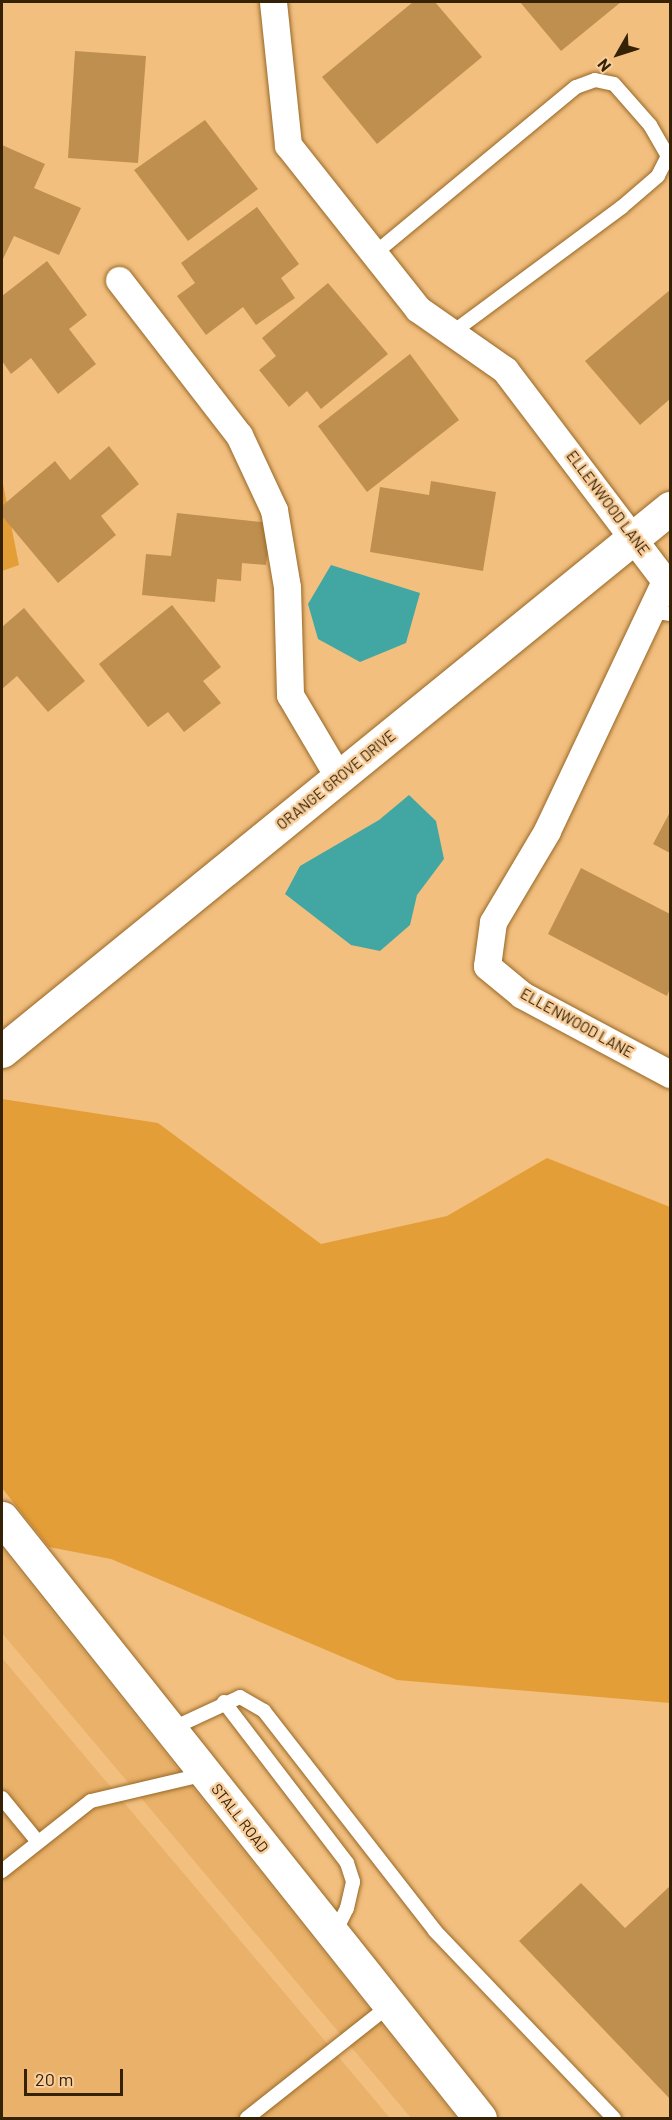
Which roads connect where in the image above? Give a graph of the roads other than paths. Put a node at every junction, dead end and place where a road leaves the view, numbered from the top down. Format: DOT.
graph roads {
  1 [pos="273,2"];
  2 [pos="374,254"];
  3 [pos="119,280"];
  4 [pos="452,333"];
  5 [pos="670,508"];
  6 [pos="635,537"];
  7 [pos="661,612"];
  8 [pos="339,778"];
  9 [pos="2,1051"];
  10 [pos="670,1074"];
  11 [pos="2,1518"];
  12 [pos="224,1702"];
  13 [pos="170,1730"];
  14 [pos="206,1774"];
  15 [pos="2,1798"];
  16 [pos="38,1842"];
  17 [pos="2,1871"];
  18 [pos="334,1936"];
  19 [pos="389,2006"];
  20 [pos="249,2118"];
  21 [pos="480,2118"];
  22 [pos="614,2118"];
  1 -- 2 [label="street, ELLENWOOD LANE"];
  2 -- 4 [label="street, ELLENWOOD LANE"];
  2 -- 4 [label="lane"];
  3 -- 8 [label="street"];
  4 -- 6 [label="street, ELLENWOOD LANE"];
  5 -- 6 [label="street, ORANGE GROVE DRIVE"];
  6 -- 7 [label="street, ELLENWOOD LANE"];
  6 -- 8 [label="street, ORANGE GROVE DRIVE"];
  7 -- 10 [label="street, ELLENWOOD LANE"];
  8 -- 9 [label="street, ORANGE GROVE DRIVE"];
  11 -- 13 [label="street, STALL ROAD"];
  12 -- 13 [label="lane"];
  12 -- 18 [label="lane"];
  12 -- 22 [label="lane"];
  13 -- 14 [label="street, STALL ROAD"];
  14 -- 16 [label="lane"];
  14 -- 18 [label="street, STALL ROAD"];
  15 -- 16 [label="lane"];
  16 -- 17 [label="lane"];
  18 -- 19 [label="street, STALL ROAD"];
  19 -- 20 [label="lane"];
  19 -- 21 [label="street, STALL ROAD"];
}
